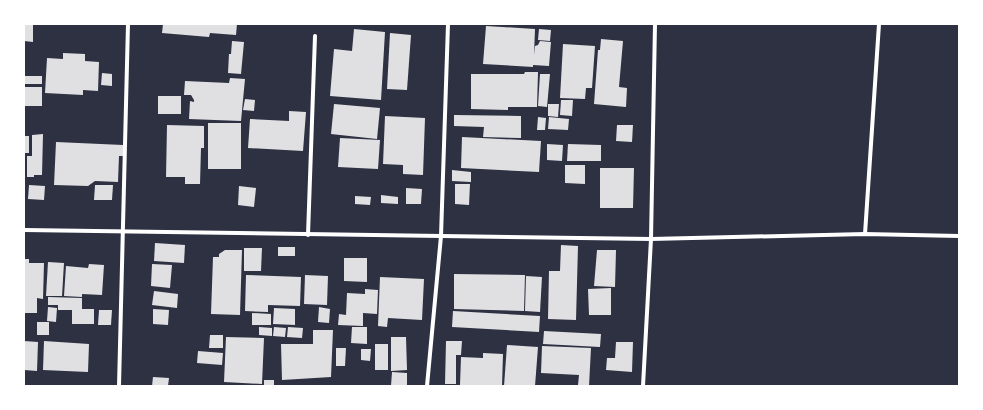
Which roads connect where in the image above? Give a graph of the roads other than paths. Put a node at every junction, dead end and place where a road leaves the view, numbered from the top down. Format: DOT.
graph roads {
  1 [pos="128,24"];
  2 [pos="448,24"];
  3 [pos="655,24"];
  4 [pos="879,24"];
  5 [pos="315,36"];
  6 [pos="24,230"];
  7 [pos="122,230"];
  8 [pos="865,234"];
  9 [pos="308,235"];
  10 [pos="442,236"];
  11 [pos="959,236"];
  12 [pos="651,240"];
  13 [pos="119,386"];
  14 [pos="427,386"];
  15 [pos="643,386"];
  1 -- 7 [label="street"];
  2 -- 10 [label="street"];
  3 -- 12 [label="street"];
  4 -- 8 [label="street"];
  5 -- 9 [label="street"];
  6 -- 7 [label="street"];
  7 -- 9 [label="street"];
  7 -- 13 [label="street"];
  8 -- 11 [label="street"];
  8 -- 12 [label="street"];
  9 -- 10 [label="street"];
  10 -- 12 [label="street"];
  10 -- 14 [label="street"];
  12 -- 15 [label="street"];
}
